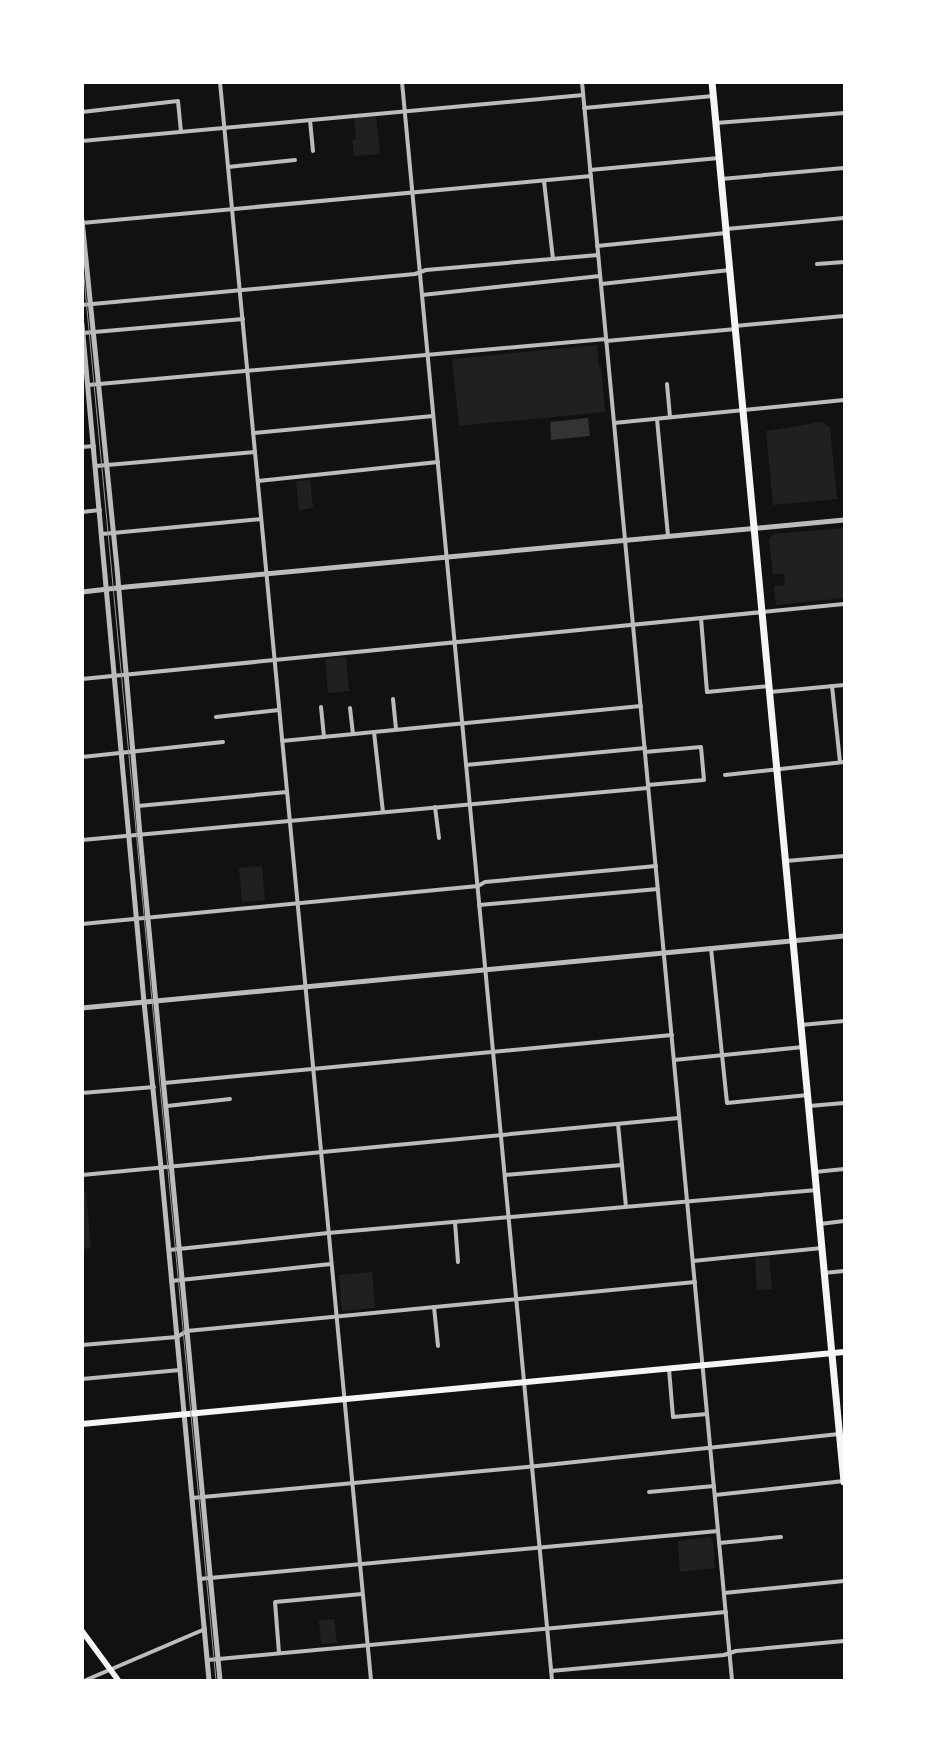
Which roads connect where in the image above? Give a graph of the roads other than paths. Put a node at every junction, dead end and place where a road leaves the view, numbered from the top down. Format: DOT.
graph roads {
  1 [pos="220,82"];
  2 [pos="402,82"];
  3 [pos="582,82"];
  4 [pos="712,82"];
  5 [pos="583,95"];
  6 [pos="713,96"];
  7 [pos="584,108"];
  8 [pos="405,111"];
  9 [pos="82,112"];
  10 [pos="844,113"];
  11 [pos="310,120"];
  12 [pos="716,123"];
  13 [pos="225,128"];
  14 [pos="181,132"];
  15 [pos="82,141"];
  16 [pos="313,151"];
  17 [pos="719,158"];
  18 [pos="295,160"];
  19 [pos="228,167"];
  20 [pos="844,168"];
  21 [pos="590,170"];
  22 [pos="591,176"];
  23 [pos="721,179"];
  24 [pos="544,180"];
  25 [pos="412,193"];
  26 [pos="232,209"];
  27 [pos="844,218"];
  28 [pos="83,222"];
  29 [pos="726,231"];
  30 [pos="597,246"];
  31 [pos="598,255"];
  32 [pos="553,259"];
  33 [pos="844,262"];
  34 [pos="817,264"];
  35 [pos="730,270"];
  36 [pos="420,272"];
  37 [pos="600,276"];
  38 [pos="601,284"];
  39 [pos="240,289"];
  40 [pos="422,295"];
  41 [pos="90,304"];
  42 [pos="82,305"];
  43 [pos="844,316"];
  44 [pos="242,319"];
  45 [pos="82,324"];
  46 [pos="736,328"];
  47 [pos="93,332"];
  48 [pos="83,336"];
  49 [pos="606,340"];
  50 [pos="428,355"];
  51 [pos="248,371"];
  52 [pos="98,384"];
  53 [pos="666,384"];
  54 [pos="86,388"];
  55 [pos="844,400"];
  56 [pos="743,410"];
  57 [pos="434,416"];
  58 [pos="670,417"];
  59 [pos="657,418"];
  60 [pos="614,423"];
  61 [pos="253,433"];
  62 [pos="94,446"];
  63 [pos="82,447"];
  64 [pos="255,452"];
  65 [pos="438,462"];
  66 [pos="106,465"];
  67 [pos="96,466"];
  68 [pos="258,480"];
  69 [pos="100,510"];
  70 [pos="82,512"];
  71 [pos="261,519"];
  72 [pos="844,520"];
  73 [pos="754,528"];
  74 [pos="112,533"];
  75 [pos="102,534"];
  76 [pos="668,536"];
  77 [pos="625,540"];
  78 [pos="447,557"];
  79 [pos="267,574"];
  80 [pos="118,588"];
  81 [pos="106,590"];
  82 [pos="82,592"];
  83 [pos="844,604"];
  84 [pos="762,612"];
  85 [pos="701,618"];
  86 [pos="633,625"];
  87 [pos="455,641"];
  88 [pos="275,660"];
  89 [pos="126,675"];
  90 [pos="115,676"];
  91 [pos="82,679"];
  92 [pos="844,685"];
  93 [pos="832,686"];
  94 [pos="769,689"];
  95 [pos="393,699"];
  96 [pos="641,706"];
  97 [pos="321,707"];
  98 [pos="350,708"];
  99 [pos="279,710"];
  100 [pos="216,717"];
  101 [pos="462,723"];
  102 [pos="396,729"];
  103 [pos="374,732"];
  104 [pos="352,734"];
  105 [pos="324,737"];
  106 [pos="282,741"];
  107 [pos="222,742"];
  108 [pos="645,750"];
  109 [pos="133,752"];
  110 [pos="122,753"];
  111 [pos="82,757"];
  112 [pos="842,762"];
  113 [pos="466,765"];
  114 [pos="777,770"];
  115 [pos="724,775"];
  116 [pos="648,786"];
  117 [pos="287,792"];
  118 [pos="470,804"];
  119 [pos="138,806"];
  120 [pos="435,807"];
  121 [pos="382,812"];
  122 [pos="290,822"];
  123 [pos="140,835"];
  124 [pos="130,836"];
  125 [pos="439,838"];
  126 [pos="82,840"];
  127 [pos="844,856"];
  128 [pos="786,861"];
  129 [pos="656,866"];
  130 [pos="478,886"];
  131 [pos="658,889"];
  132 [pos="297,903"];
  133 [pos="479,905"];
  134 [pos="148,918"];
  135 [pos="137,919"];
  136 [pos="82,924"];
  137 [pos="844,936"];
  138 [pos="793,940"];
  139 [pos="711,948"];
  140 [pos="664,952"];
  141 [pos="485,969"];
  142 [pos="305,987"];
  143 [pos="156,1001"];
  144 [pos="144,1002"];
  145 [pos="82,1008"];
  146 [pos="844,1021"];
  147 [pos="801,1025"];
  148 [pos="672,1035"];
  149 [pos="803,1047"];
  150 [pos="493,1052"];
  151 [pos="722,1056"];
  152 [pos="674,1060"];
  153 [pos="313,1069"];
  154 [pos="164,1083"];
  155 [pos="154,1087"];
  156 [pos="82,1094"];
  157 [pos="808,1095"];
  158 [pos="230,1099"];
  159 [pos="844,1103"];
  160 [pos="167,1106"];
  161 [pos="809,1106"];
  162 [pos="679,1118"];
  163 [pos="618,1124"];
  164 [pos="501,1135"];
  165 [pos="321,1152"];
  166 [pos="622,1165"];
  167 [pos="172,1166"];
  168 [pos="161,1167"];
  169 [pos="844,1169"];
  170 [pos="815,1172"];
  171 [pos="82,1175"];
  172 [pos="505,1175"];
  173 [pos="817,1190"];
  174 [pos="687,1202"];
  175 [pos="626,1207"];
  176 [pos="509,1218"];
  177 [pos="844,1221"];
  178 [pos="454,1222"];
  179 [pos="820,1224"];
  180 [pos="328,1234"];
  181 [pos="822,1248"];
  182 [pos="180,1249"];
  183 [pos="169,1250"];
  184 [pos="693,1261"];
  185 [pos="458,1262"];
  186 [pos="331,1264"];
  187 [pos="844,1271"];
  188 [pos="824,1273"];
  189 [pos="182,1279"];
  190 [pos="172,1281"];
  191 [pos="695,1282"];
  192 [pos="517,1299"];
  193 [pos="434,1307"];
  194 [pos="336,1317"];
  195 [pos="188,1331"];
  196 [pos="177,1337"];
  197 [pos="82,1345"];
  198 [pos="438,1346"];
  199 [pos="844,1352"];
  200 [pos="832,1354"];
  201 [pos="703,1365"];
  202 [pos="669,1368"];
  203 [pos="180,1370"];
  204 [pos="82,1379"];
  205 [pos="524,1382"];
  206 [pos="344,1399"];
  207 [pos="195,1413"];
  208 [pos="183,1414"];
  209 [pos="707,1414"];
  210 [pos="82,1424"];
  211 [pos="840,1434"];
  212 [pos="710,1448"];
  213 [pos="843,1449"];
  214 [pos="532,1466"];
  215 [pos="844,1482"];
  216 [pos="352,1483"];
  217 [pos="714,1486"];
  218 [pos="649,1492"];
  219 [pos="715,1495"];
  220 [pos="203,1497"];
  221 [pos="192,1498"];
  222 [pos="718,1530"];
  223 [pos="781,1537"];
  224 [pos="719,1543"];
  225 [pos="540,1547"];
  226 [pos="359,1564"];
  227 [pos="211,1578"];
  228 [pos="199,1579"];
  229 [pos="844,1581"];
  230 [pos="724,1593"];
  231 [pos="362,1594"];
  232 [pos="726,1612"];
  233 [pos="205,1629"];
  234 [pos="547,1629"];
  235 [pos="82,1630"];
  236 [pos="844,1641"];
  237 [pos="367,1645"];
  238 [pos="279,1653"];
  239 [pos="730,1653"];
  240 [pos="218,1659"];
  241 [pos="208,1660"];
  242 [pos="111,1670"];
  243 [pos="551,1671"];
  244 [pos="86,1680"];
  245 [pos="118,1680"];
  246 [pos="209,1680"];
  247 [pos="220,1680"];
  248 [pos="371,1680"];
  249 [pos="552,1680"];
  250 [pos="732,1680"];
  1 -- 13 [label="street"];
  2 -- 8 [label="street"];
  3 -- 5 [label="street"];
  4 -- 6 [label="highway"];
  5 -- 7 [label="street"];
  5 -- 8 [label="street"];
  6 -- 7 [label="street"];
  6 -- 12 [label="highway"];
  7 -- 21 [label="street"];
  8 -- 11 [label="street"];
  8 -- 25 [label="street"];
  9 -- 14 [label="street"];
  10 -- 12 [label="street"];
  11 -- 13 [label="street"];
  11 -- 16 [label="street"];
  12 -- 17 [label="highway"];
  13 -- 14 [label="street"];
  13 -- 19 [label="street"];
  14 -- 15 [label="street"];
  17 -- 21 [label="street"];
  17 -- 23 [label="highway"];
  18 -- 19 [label="street"];
  19 -- 26 [label="street"];
  20 -- 23 [label="street"];
  21 -- 22 [label="street"];
  22 -- 24 [label="street"];
  22 -- 30 [label="street"];
  23 -- 29 [label="highway"];
  24 -- 25 [label="street"];
  24 -- 32 [label="street"];
  25 -- 26 [label="street"];
  25 -- 36 [label="street"];
  26 -- 28 [label="street"];
  26 -- 39 [label="street"];
  27 -- 29 [label="street"];
  28 -- 41 [label="street"];
  29 -- 30 [label="street"];
  29 -- 35 [label="highway"];
  30 -- 31 [label="street"];
  31 -- 32 [label="street"];
  31 -- 37 [label="street"];
  32 -- 36 [label="street"];
  33 -- 34 [label="street"];
  35 -- 38 [label="street"];
  35 -- 46 [label="highway"];
  36 -- 39 [label="street"];
  36 -- 40 [label="street"];
  37 -- 38 [label="street"];
  37 -- 40 [label="street"];
  38 -- 49 [label="street"];
  39 -- 41 [label="street"];
  39 -- 44 [label="street"];
  40 -- 50 [label="street"];
  41 -- 42 [label="street"];
  41 -- 47 [label="street"];
  43 -- 46 [label="street"];
  44 -- 47 [label="street"];
  44 -- 51 [label="street"];
  45 -- 48 [label="street"];
  46 -- 49 [label="street"];
  46 -- 56 [label="highway"];
  47 -- 48 [label="street"];
  47 -- 52 [label="street"];
  48 -- 54 [label="street"];
  49 -- 50 [label="street"];
  49 -- 60 [label="street"];
  50 -- 51 [label="street"];
  50 -- 57 [label="street"];
  51 -- 52 [label="street"];
  51 -- 61 [label="street"];
  52 -- 54 [label="street"];
  52 -- 66 [label="street"];
  53 -- 58 [label="street"];
  54 -- 62 [label="street"];
  55 -- 56 [label="street"];
  56 -- 58 [label="street"];
  56 -- 73 [label="highway"];
  57 -- 61 [label="street"];
  57 -- 65 [label="street"];
  58 -- 59 [label="street"];
  59 -- 60 [label="street"];
  59 -- 76 [label="street"];
  60 -- 77 [label="street"];
  61 -- 64 [label="street"];
  62 -- 63 [label="street"];
  62 -- 67 [label="street"];
  64 -- 66 [label="street"];
  64 -- 68 [label="street"];
  65 -- 68 [label="street"];
  65 -- 78 [label="street"];
  66 -- 67 [label="street"];
  66 -- 74 [label="street"];
  67 -- 69 [label="street"];
  68 -- 71 [label="street"];
  69 -- 70 [label="street"];
  69 -- 75 [label="street"];
  71 -- 74 [label="street"];
  71 -- 79 [label="street"];
  72 -- 73 [label="street"];
  73 -- 76 [label="street"];
  73 -- 84 [label="highway"];
  74 -- 75 [label="street"];
  74 -- 80 [label="street"];
  75 -- 81 [label="street"];
  76 -- 77 [label="street"];
  77 -- 78 [label="street"];
  77 -- 86 [label="street"];
  78 -- 79 [label="street"];
  78 -- 87 [label="street"];
  79 -- 80 [label="street"];
  79 -- 88 [label="street"];
  80 -- 81 [label="street"];
  80 -- 89 [label="street"];
  81 -- 82 [label="street"];
  81 -- 90 [label="street"];
  83 -- 84 [label="street"];
  84 -- 85 [label="street"];
  84 -- 94 [label="highway"];
  85 -- 86 [label="street"];
  85 -- 94 [label="street"];
  86 -- 87 [label="street"];
  86 -- 96 [label="street"];
  87 -- 88 [label="street"];
  87 -- 101 [label="street"];
  88 -- 89 [label="street"];
  88 -- 99 [label="street"];
  89 -- 90 [label="street"];
  89 -- 109 [label="street"];
  90 -- 91 [label="street"];
  90 -- 110 [label="street"];
  92 -- 93 [label="street"];
  93 -- 94 [label="street"];
  93 -- 112 [label="street"];
  94 -- 114 [label="highway"];
  95 -- 102 [label="street"];
  96 -- 101 [label="street"];
  96 -- 108 [label="street"];
  97 -- 105 [label="street"];
  98 -- 104 [label="street"];
  99 -- 100 [label="street"];
  99 -- 106 [label="street"];
  101 -- 102 [label="street"];
  101 -- 113 [label="street"];
  102 -- 103 [label="street"];
  103 -- 104 [label="street"];
  103 -- 121 [label="street"];
  104 -- 105 [label="street"];
  105 -- 106 [label="street"];
  106 -- 117 [label="street"];
  107 -- 109 [label="street"];
  108 -- 113 [label="street"];
  108 -- 116 [label="street"];
  108 -- 116 [label="street"];
  109 -- 110 [label="street"];
  109 -- 119 [label="street"];
  110 -- 111 [label="street"];
  110 -- 124 [label="street"];
  112 -- 114 [label="street"];
  113 -- 118 [label="street"];
  114 -- 115 [label="street"];
  114 -- 128 [label="highway"];
  116 -- 118 [label="street"];
  116 -- 129 [label="street"];
  117 -- 119 [label="street"];
  117 -- 122 [label="street"];
  118 -- 120 [label="street"];
  118 -- 130 [label="street"];
  119 -- 123 [label="street"];
  120 -- 121 [label="street"];
  120 -- 125 [label="street"];
  121 -- 122 [label="street"];
  122 -- 123 [label="street"];
  122 -- 132 [label="street"];
  123 -- 124 [label="street"];
  123 -- 134 [label="street"];
  124 -- 126 [label="street"];
  124 -- 135 [label="street"];
  127 -- 128 [label="street"];
  128 -- 138 [label="highway"];
  129 -- 130 [label="street"];
  129 -- 131 [label="street"];
  130 -- 132 [label="street"];
  130 -- 133 [label="street"];
  131 -- 133 [label="street"];
  131 -- 140 [label="street"];
  132 -- 134 [label="street"];
  132 -- 142 [label="street"];
  133 -- 141 [label="street"];
  134 -- 135 [label="street"];
  134 -- 143 [label="street"];
  135 -- 136 [label="street"];
  135 -- 144 [label="street"];
  137 -- 138 [label="street"];
  138 -- 139 [label="street"];
  138 -- 147 [label="highway"];
  139 -- 140 [label="street"];
  139 -- 151 [label="street"];
  140 -- 141 [label="street"];
  140 -- 148 [label="street"];
  141 -- 142 [label="street"];
  141 -- 150 [label="street"];
  142 -- 143 [label="street"];
  142 -- 153 [label="street"];
  143 -- 144 [label="street"];
  143 -- 154 [label="street"];
  144 -- 145 [label="street"];
  144 -- 155 [label="street"];
  146 -- 147 [label="street"];
  147 -- 149 [label="highway"];
  148 -- 150 [label="street"];
  148 -- 152 [label="street"];
  149 -- 151 [label="street"];
  149 -- 157 [label="highway"];
  150 -- 153 [label="street"];
  150 -- 164 [label="street"];
  151 -- 152 [label="street"];
  151 -- 157 [label="street"];
  152 -- 162 [label="street"];
  153 -- 154 [label="street"];
  153 -- 165 [label="street"];
  154 -- 160 [label="street"];
  155 -- 156 [label="street"];
  155 -- 168 [label="street"];
  157 -- 161 [label="highway"];
  158 -- 160 [label="street"];
  159 -- 161 [label="street"];
  160 -- 167 [label="street"];
  161 -- 170 [label="highway"];
  162 -- 163 [label="street"];
  162 -- 174 [label="street"];
  163 -- 164 [label="street"];
  163 -- 166 [label="street"];
  164 -- 165 [label="street"];
  164 -- 172 [label="street"];
  165 -- 167 [label="street"];
  165 -- 180 [label="street"];
  166 -- 172 [label="street"];
  166 -- 175 [label="street"];
  167 -- 168 [label="street"];
  167 -- 182 [label="street"];
  168 -- 171 [label="street"];
  168 -- 183 [label="street"];
  169 -- 170 [label="street"];
  170 -- 173 [label="highway"];
  172 -- 176 [label="street"];
  173 -- 174 [label="street"];
  173 -- 179 [label="highway"];
  174 -- 175 [label="street"];
  174 -- 184 [label="street"];
  175 -- 176 [label="street"];
  176 -- 178 [label="street"];
  176 -- 192 [label="street"];
  177 -- 179 [label="street"];
  178 -- 180 [label="street"];
  178 -- 185 [label="street"];
  179 -- 181 [label="highway"];
  180 -- 182 [label="street"];
  180 -- 186 [label="street"];
  181 -- 184 [label="street"];
  181 -- 188 [label="highway"];
  182 -- 183 [label="street"];
  182 -- 189 [label="street"];
  183 -- 190 [label="street"];
  184 -- 191 [label="street"];
  186 -- 189 [label="street"];
  186 -- 194 [label="street"];
  187 -- 188 [label="street"];
  188 -- 200 [label="highway"];
  189 -- 190 [label="street"];
  189 -- 195 [label="street"];
  190 -- 196 [label="street"];
  191 -- 192 [label="street"];
  191 -- 201 [label="street"];
  192 -- 193 [label="street"];
  192 -- 205 [label="street"];
  193 -- 194 [label="street"];
  193 -- 198 [label="street"];
  194 -- 195 [label="street"];
  194 -- 206 [label="street"];
  195 -- 196 [label="street"];
  195 -- 207 [label="street"];
  196 -- 197 [label="street"];
  196 -- 203 [label="street"];
  199 -- 200 [label="main road"];
  200 -- 201 [label="main road"];
  200 -- 211 [label="highway"];
  201 -- 202 [label="main road"];
  201 -- 209 [label="street"];
  202 -- 205 [label="main road"];
  202 -- 209 [label="street"];
  203 -- 204 [label="street"];
  203 -- 208 [label="street"];
  205 -- 206 [label="main road"];
  205 -- 214 [label="street"];
  206 -- 207 [label="main road"];
  206 -- 216 [label="street"];
  207 -- 208 [label="main road"];
  207 -- 220 [label="street"];
  208 -- 210 [label="main road"];
  208 -- 221 [label="street"];
  209 -- 212 [label="street"];
  211 -- 212 [label="street"];
  211 -- 213 [label="highway"];
  212 -- 214 [label="street"];
  212 -- 217 [label="street"];
  213 -- 215 [label="highway"];
  214 -- 216 [label="street"];
  214 -- 225 [label="street"];
  215 -- 219 [label="street"];
  216 -- 220 [label="street"];
  216 -- 226 [label="street"];
  217 -- 218 [label="street"];
  217 -- 219 [label="street"];
  219 -- 222 [label="street"];
  220 -- 221 [label="street"];
  220 -- 227 [label="street"];
  221 -- 228 [label="street"];
  222 -- 224 [label="street"];
  222 -- 225 [label="street"];
  223 -- 224 [label="street"];
  224 -- 230 [label="street"];
  225 -- 226 [label="street"];
  225 -- 234 [label="street"];
  226 -- 227 [label="street"];
  226 -- 231 [label="street"];
  227 -- 228 [label="street"];
  227 -- 240 [label="street"];
  228 -- 233 [label="street"];
  229 -- 230 [label="street"];
  230 -- 232 [label="street"];
  231 -- 237 [label="street"];
  231 -- 238 [label="street"];
  232 -- 234 [label="street"];
  232 -- 239 [label="street"];
  233 -- 241 [label="street"];
  233 -- 242 [label="street"];
  234 -- 237 [label="street"];
  234 -- 243 [label="street"];
  235 -- 242 [label="main road"];
  236 -- 239 [label="street"];
  237 -- 238 [label="street"];
  237 -- 248 [label="street"];
  238 -- 240 [label="street"];
  239 -- 243 [label="street"];
  239 -- 250 [label="street"];
  240 -- 241 [label="street"];
  240 -- 247 [label="street"];
  241 -- 246 [label="street"];
  242 -- 244 [label="street"];
  242 -- 245 [label="main road"];
  243 -- 249 [label="street"];
}
